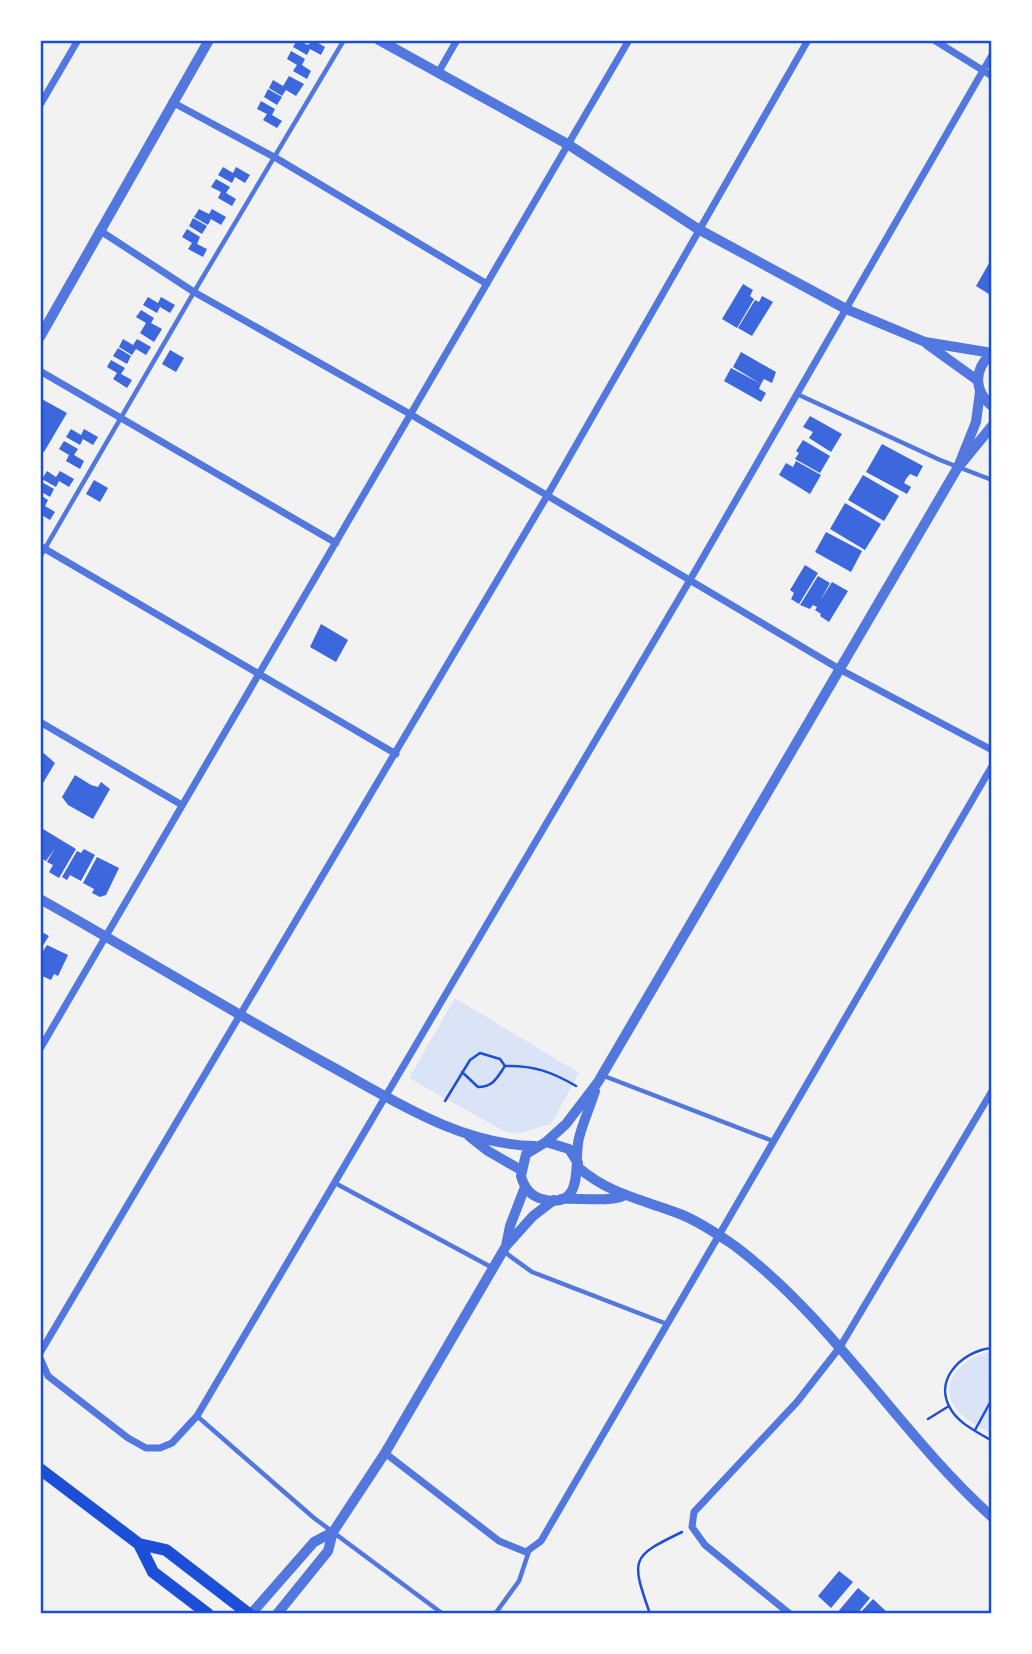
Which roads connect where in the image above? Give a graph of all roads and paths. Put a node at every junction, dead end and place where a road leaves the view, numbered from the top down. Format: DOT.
graph roads {
  1 [pos="78,40"];
  2 [pos="209,40"];
  3 [pos="344,40"];
  4 [pos="379,40"];
  5 [pos="457,40"];
  6 [pos="629,40"];
  7 [pos="808,40"];
  8 [pos="934,40"];
  9 [pos="992,55"];
  10 [pos="983,71"];
  11 [pos="438,73"];
  12 [pos="992,76"];
  13 [pos="172,102"];
  14 [pos="40,105"];
  15 [pos="569,145"];
  16 [pos="276,158"];
  17 [pos="698,229"];
  18 [pos="99,230"];
  19 [pos="487,284"];
  20 [pos="194,292"];
  21 [pos="846,309"];
  22 [pos="40,337"];
  23 [pos="925,342"];
  24 [pos="992,353"];
  25 [pos="40,370"];
  26 [pos="978,386"];
  27 [pos="797,394"];
  28 [pos="992,405"];
  29 [pos="410,414"];
  30 [pos="122,420"];
  31 [pos="992,426"];
  32 [pos="958,467"];
  33 [pos="992,480"];
  34 [pos="547,496"];
  35 [pos="336,543"];
  36 [pos="43,548"];
  37 [pos="40,557"];
  38 [pos="690,580"];
  39 [pos="841,670"];
  40 [pos="259,672"];
  41 [pos="40,722"];
  42 [pos="992,750"];
  43 [pos="396,754"];
  44 [pos="992,766"];
  45 [pos="182,805"];
  46 [pos="40,899"];
  47 [pos="107,936"];
  48 [pos="239,1014"];
  49 [pos="40,1049"];
  50 [pos="505,1066"];
  51 [pos="462,1072"];
  52 [pos="599,1079"];
  53 [pos="576,1086"];
  54 [pos="992,1091"];
  55 [pos="387,1096"];
  56 [pos="445,1101"];
  57 [pos="467,1134"];
  58 [pos="773,1141"];
  59 [pos="541,1144"];
  60 [pos="578,1165"];
  61 [pos="521,1170"];
  62 [pos="335,1183"];
  63 [pos="525,1187"];
  64 [pos="623,1196"];
  65 [pos="556,1199"];
  66 [pos="718,1236"];
  67 [pos="504,1248"];
  68 [pos="493,1268"];
  69 [pos="667,1324"];
  70 [pos="840,1347"];
  71 [pos="992,1348"];
  72 [pos="40,1356"];
  73 [pos="992,1399"];
  74 [pos="949,1406"];
  75 [pos="990,1407"];
  76 [pos="197,1416"];
  77 [pos="928,1419"];
  78 [pos="974,1430"];
  79 [pos="992,1441"];
  80 [pos="385,1453"];
  81 [pos="40,1469"];
  82 [pos="992,1517"];
  83 [pos="692,1527"];
  84 [pos="332,1532"];
  85 [pos="139,1544"];
  86 [pos="531,1546"];
  87 [pos="208,1614"];
  88 [pos="250,1614"];
  89 [pos="276,1614"];
  90 [pos="443,1614"];
  91 [pos="495,1614"];
  92 [pos="650,1614"];
  93 [pos="790,1614"];
  1 -- 14 [label="street"];
  2 -- 13 [label="street"];
  3 -- 16 [label="lane"];
  4 -- 11 [label="street"];
  5 -- 11 [label="street"];
  6 -- 15 [label="street"];
  7 -- 17 [label="street"];
  8 -- 10 [label="street"];
  9 -- 10 [label="street"];
  10 -- 12 [label="street"];
  10 -- 21 [label="street"];
  11 -- 15 [label="street"];
  13 -- 16 [label="street"];
  13 -- 18 [label="street"];
  15 -- 17 [label="street"];
  15 -- 19 [label="street"];
  16 -- 19 [label="street"];
  16 -- 20 [label="lane"];
  17 -- 21 [label="street"];
  17 -- 34 [label="street"];
  18 -- 20 [label="street"];
  18 -- 22 [label="street"];
  19 -- 29 [label="street"];
  20 -- 29 [label="street"];
  20 -- 30 [label="lane"];
  21 -- 23 [label="street"];
  21 -- 27 [label="street"];
  23 -- 24 [label="street"];
  23 -- 26 [label="street"];
  24 -- 26 [label="street"];
  25 -- 30 [label="street"];
  26 -- 28 [label="street"];
  26 -- 32 [label="street"];
  27 -- 32 [label="lane"];
  27 -- 38 [label="street"];
  29 -- 34 [label="street"];
  29 -- 35 [label="street"];
  30 -- 35 [label="street"];
  30 -- 36 [label="lane"];
  31 -- 32 [label="street"];
  32 -- 33 [label="lane"];
  32 -- 39 [label="street"];
  34 -- 38 [label="street"];
  34 -- 43 [label="street"];
  35 -- 40 [label="street"];
  36 -- 37 [label="lane"];
  36 -- 40 [label="street"];
  38 -- 39 [label="street"];
  38 -- 55 [label="street"];
  39 -- 42 [label="street"];
  39 -- 52 [label="street"];
  40 -- 43 [label="street"];
  40 -- 45 [label="street"];
  41 -- 45 [label="street"];
  43 -- 48 [label="street"];
  44 -- 58 [label="street"];
  45 -- 47 [label="street"];
  46 -- 47 [label="street"];
  47 -- 48 [label="street"];
  47 -- 49 [label="street"];
  48 -- 55 [label="street"];
  48 -- 72 [label="street"];
  50 -- 51 [label="path"];
  50 -- 51 [label="path"];
  50 -- 53 [label="path"];
  51 -- 56 [label="path"];
  52 -- 58 [label="lane"];
  52 -- 59 [label="street"];
  52 -- 60 [label="street"];
  54 -- 70 [label="street"];
  55 -- 57 [label="street"];
  55 -- 62 [label="street"];
  57 -- 59 [label="street"];
  57 -- 61 [label="street"];
  58 -- 66 [label="street"];
  59 -- 60 [label="street"];
  59 -- 61 [label="street"];
  60 -- 64 [label="street"];
  60 -- 65 [label="street"];
  61 -- 63 [label="street"];
  62 -- 68 [label="lane"];
  62 -- 76 [label="street"];
  63 -- 65 [label="street"];
  63 -- 67 [label="street"];
  64 -- 65 [label="street"];
  64 -- 66 [label="street"];
  65 -- 67 [label="street"];
  66 -- 69 [label="street"];
  66 -- 70 [label="street"];
  67 -- 68 [label="street"];
  67 -- 69 [label="lane"];
  68 -- 80 [label="street"];
  69 -- 86 [label="street"];
  70 -- 82 [label="street"];
  70 -- 83 [label="street"];
  71 -- 74 [label="path"];
  72 -- 76 [label="street"];
  73 -- 75 [label="path"];
  74 -- 77 [label="path"];
  74 -- 78 [label="path"];
  75 -- 78 [label="path"];
  76 -- 84 [label="lane"];
  78 -- 79 [label="path"];
  80 -- 84 [label="street"];
  80 -- 86 [label="street"];
  81 -- 85 [label="main road"];
  83 -- 92 [label="path"];
  83 -- 93 [label="street"];
  84 -- 88 [label="street"];
  84 -- 89 [label="street"];
  84 -- 90 [label="lane"];
  85 -- 87 [label="main road"];
  85 -- 88 [label="main road"];
  86 -- 91 [label="lane"];
}
